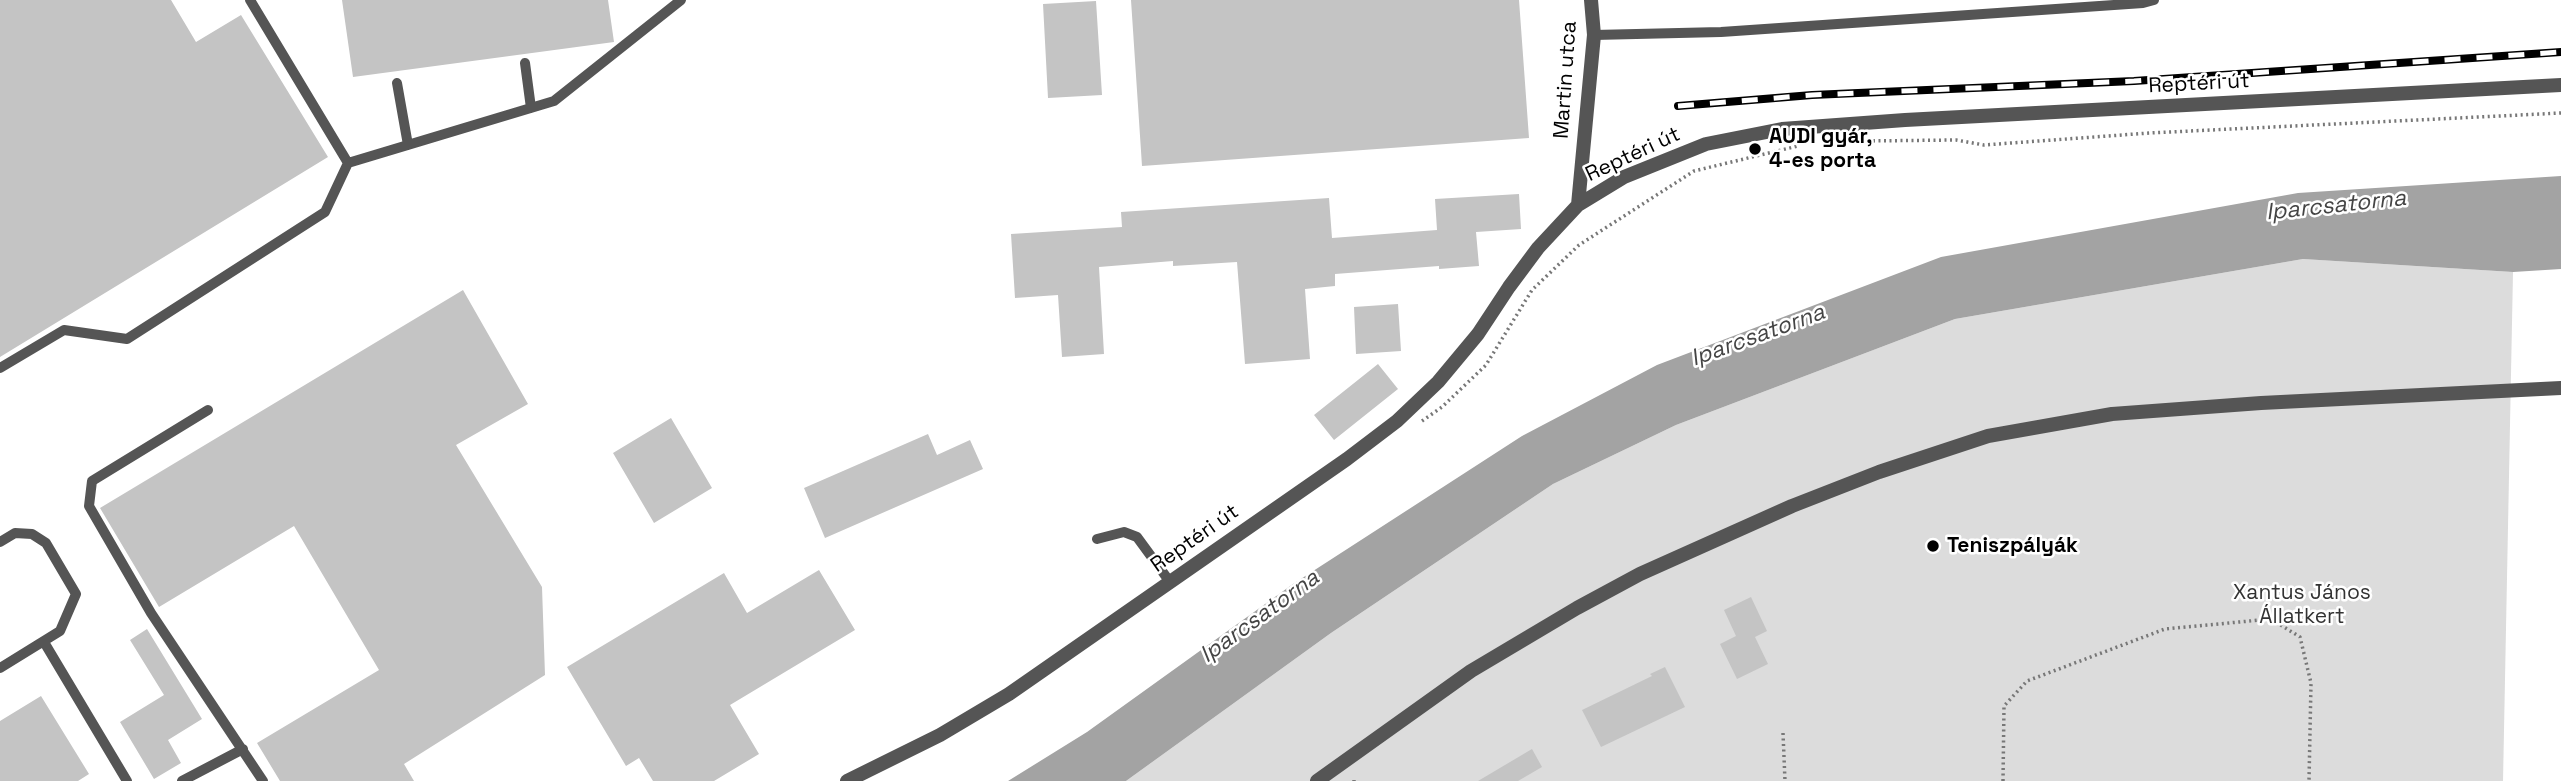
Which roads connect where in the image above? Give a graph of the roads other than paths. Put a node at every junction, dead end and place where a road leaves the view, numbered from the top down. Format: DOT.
graph roads {
  1 [pos="250,0"];
  2 [pos="681,0"];
  3 [pos="1591,0"];
  4 [pos="2154,0"];
  5 [pos="1594,35"];
  6 [pos="524,63"];
  7 [pos="397,83"];
  8 [pos="2561,85"];
  9 [pos="531,108"];
  10 [pos="408,145"];
  11 [pos="348,163"];
  12 [pos="1578,205"];
  13 [pos="0,368"];
  14 [pos="2561,388"];
  15 [pos="208,410"];
  16 [pos="1097,539"];
  17 [pos="0,542"];
  18 [pos="1170,582"];
  19 [pos="44,642"];
  20 [pos="0,668"];
  21 [pos="243,749"];
  22 [pos="127,781"];
  23 [pos="182,781"];
  24 [pos="263,781"];
  25 [pos="847,781"];
  26 [pos="1317,781"];
  1 -- 11 [label="lane"];
  2 -- 9 [label="lane"];
  3 -- 5 [label="street, Martin utca"];
  4 -- 5 [label="lane"];
  5 -- 12 [label="street, Martin utca"];
  6 -- 9 [label="lane"];
  7 -- 10 [label="lane"];
  8 -- 12 [label="street, Reptéri út"];
  9 -- 10 [label="lane"];
  10 -- 11 [label="lane"];
  11 -- 13 [label="lane"];
  12 -- 18 [label="street, Reptéri út"];
  14 -- 26 [label="street"];
  15 -- 21 [label="lane"];
  16 -- 18 [label="lane"];
  17 -- 19 [label="lane"];
  18 -- 25 [label="street, Reptéri út"];
  19 -- 20 [label="lane"];
  19 -- 22 [label="lane"];
  21 -- 23 [label="lane"];
  21 -- 24 [label="lane"];
}
